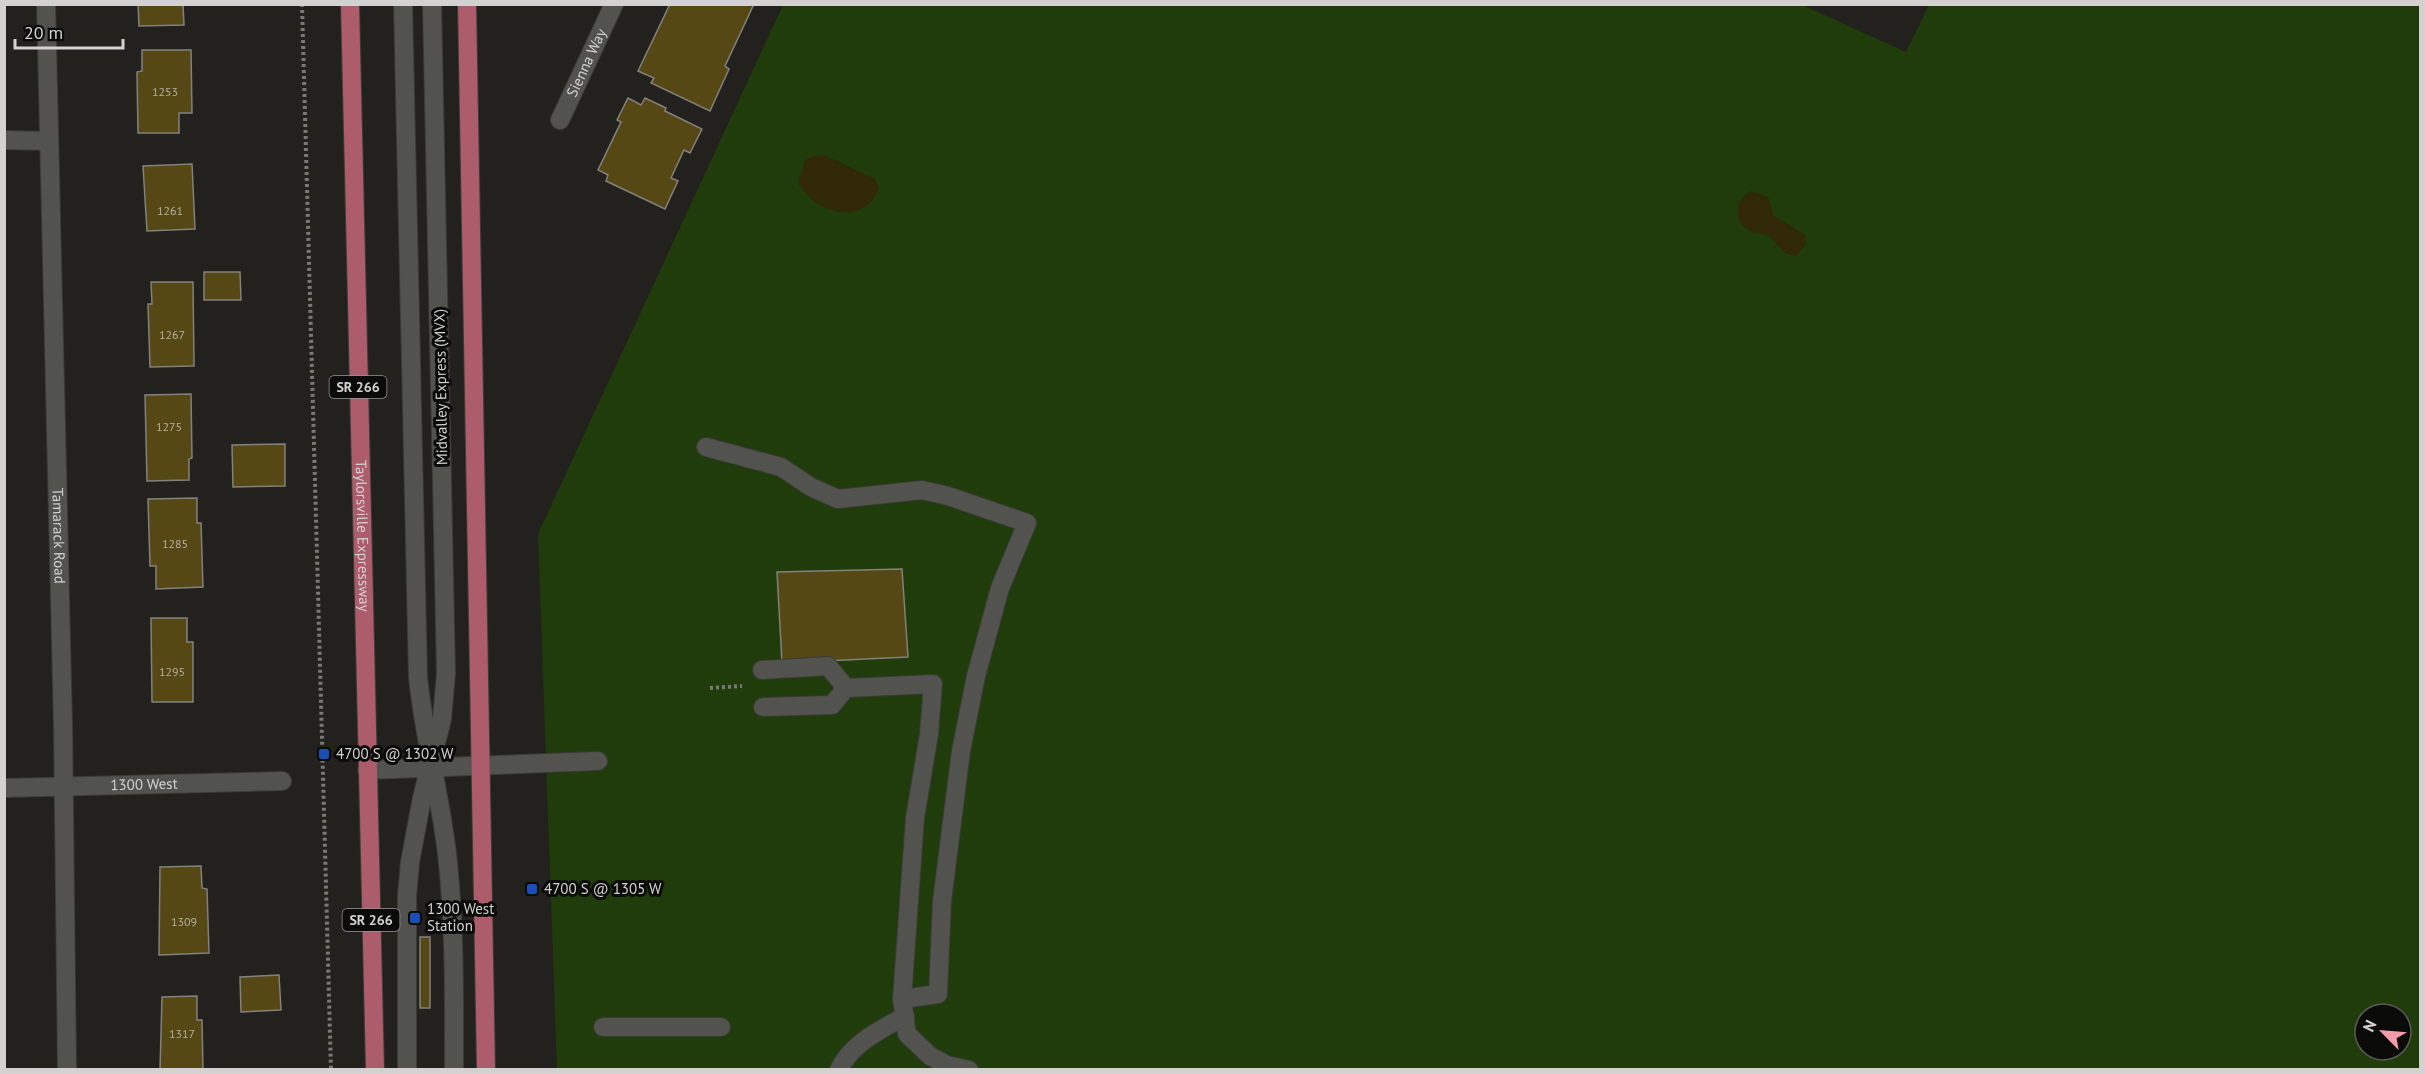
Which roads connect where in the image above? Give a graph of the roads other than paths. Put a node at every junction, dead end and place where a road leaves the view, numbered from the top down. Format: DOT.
graph roads {
  1 [pos="46,4"];
  2 [pos="350,4"];
  3 [pos="403,4"];
  4 [pos="432,4"];
  5 [pos="466,4"];
  6 [pos="614,4"];
  7 [pos="560,120"];
  8 [pos="4,140"];
  9 [pos="49,141"];
  10 [pos="706,447"];
  11 [pos="762,670"];
  12 [pos="846,688"];
  13 [pos="763,707"];
  14 [pos="598,761"];
  15 [pos="481,765"];
  16 [pos="430,767"];
  17 [pos="367,770"];
  18 [pos="282,781"];
  19 [pos="62,786"];
  20 [pos="4,788"];
  21 [pos="904,1007"];
  22 [pos="603,1027"];
  23 [pos="721,1027"];
  24 [pos="67,1070"];
  25 [pos="375,1070"];
  26 [pos="407,1070"];
  27 [pos="454,1070"];
  28 [pos="486,1070"];
  29 [pos="839,1070"];
  30 [pos="969,1070"];
  1 -- 9 [label="street, Tamarack Road"];
  2 -- 17 [label="main road, Taylorsville Expressway / SR 266"];
  3 -- 16 [label="street, Midvalley Express (MVX)"];
  4 -- 16 [label="street, Midvalley Express (MVX)"];
  5 -- 15 [label="main road"];
  6 -- 7 [label="street, Sienna Way"];
  8 -- 9 [label="street"];
  9 -- 19 [label="street, Tamarack Road"];
  10 -- 21 [label="street"];
  11 -- 12 [label="street"];
  12 -- 13 [label="street"];
  12 -- 21 [label="street"];
  14 -- 15 [label="street"];
  15 -- 16 [label="street"];
  15 -- 28 [label="main road"];
  16 -- 17 [label="street"];
  16 -- 26 [label="street, Midvalley Express (MVX)"];
  16 -- 27 [label="street, Midvalley Express (MVX)"];
  17 -- 25 [label="main road, Taylorsville Expressway / SR 266"];
  18 -- 19 [label="street, 1300 West"];
  19 -- 20 [label="street, 1300 West"];
  19 -- 24 [label="street, Tamarack Road"];
  21 -- 29 [label="street"];
  21 -- 30 [label="street"];
  22 -- 23 [label="street"];
}
